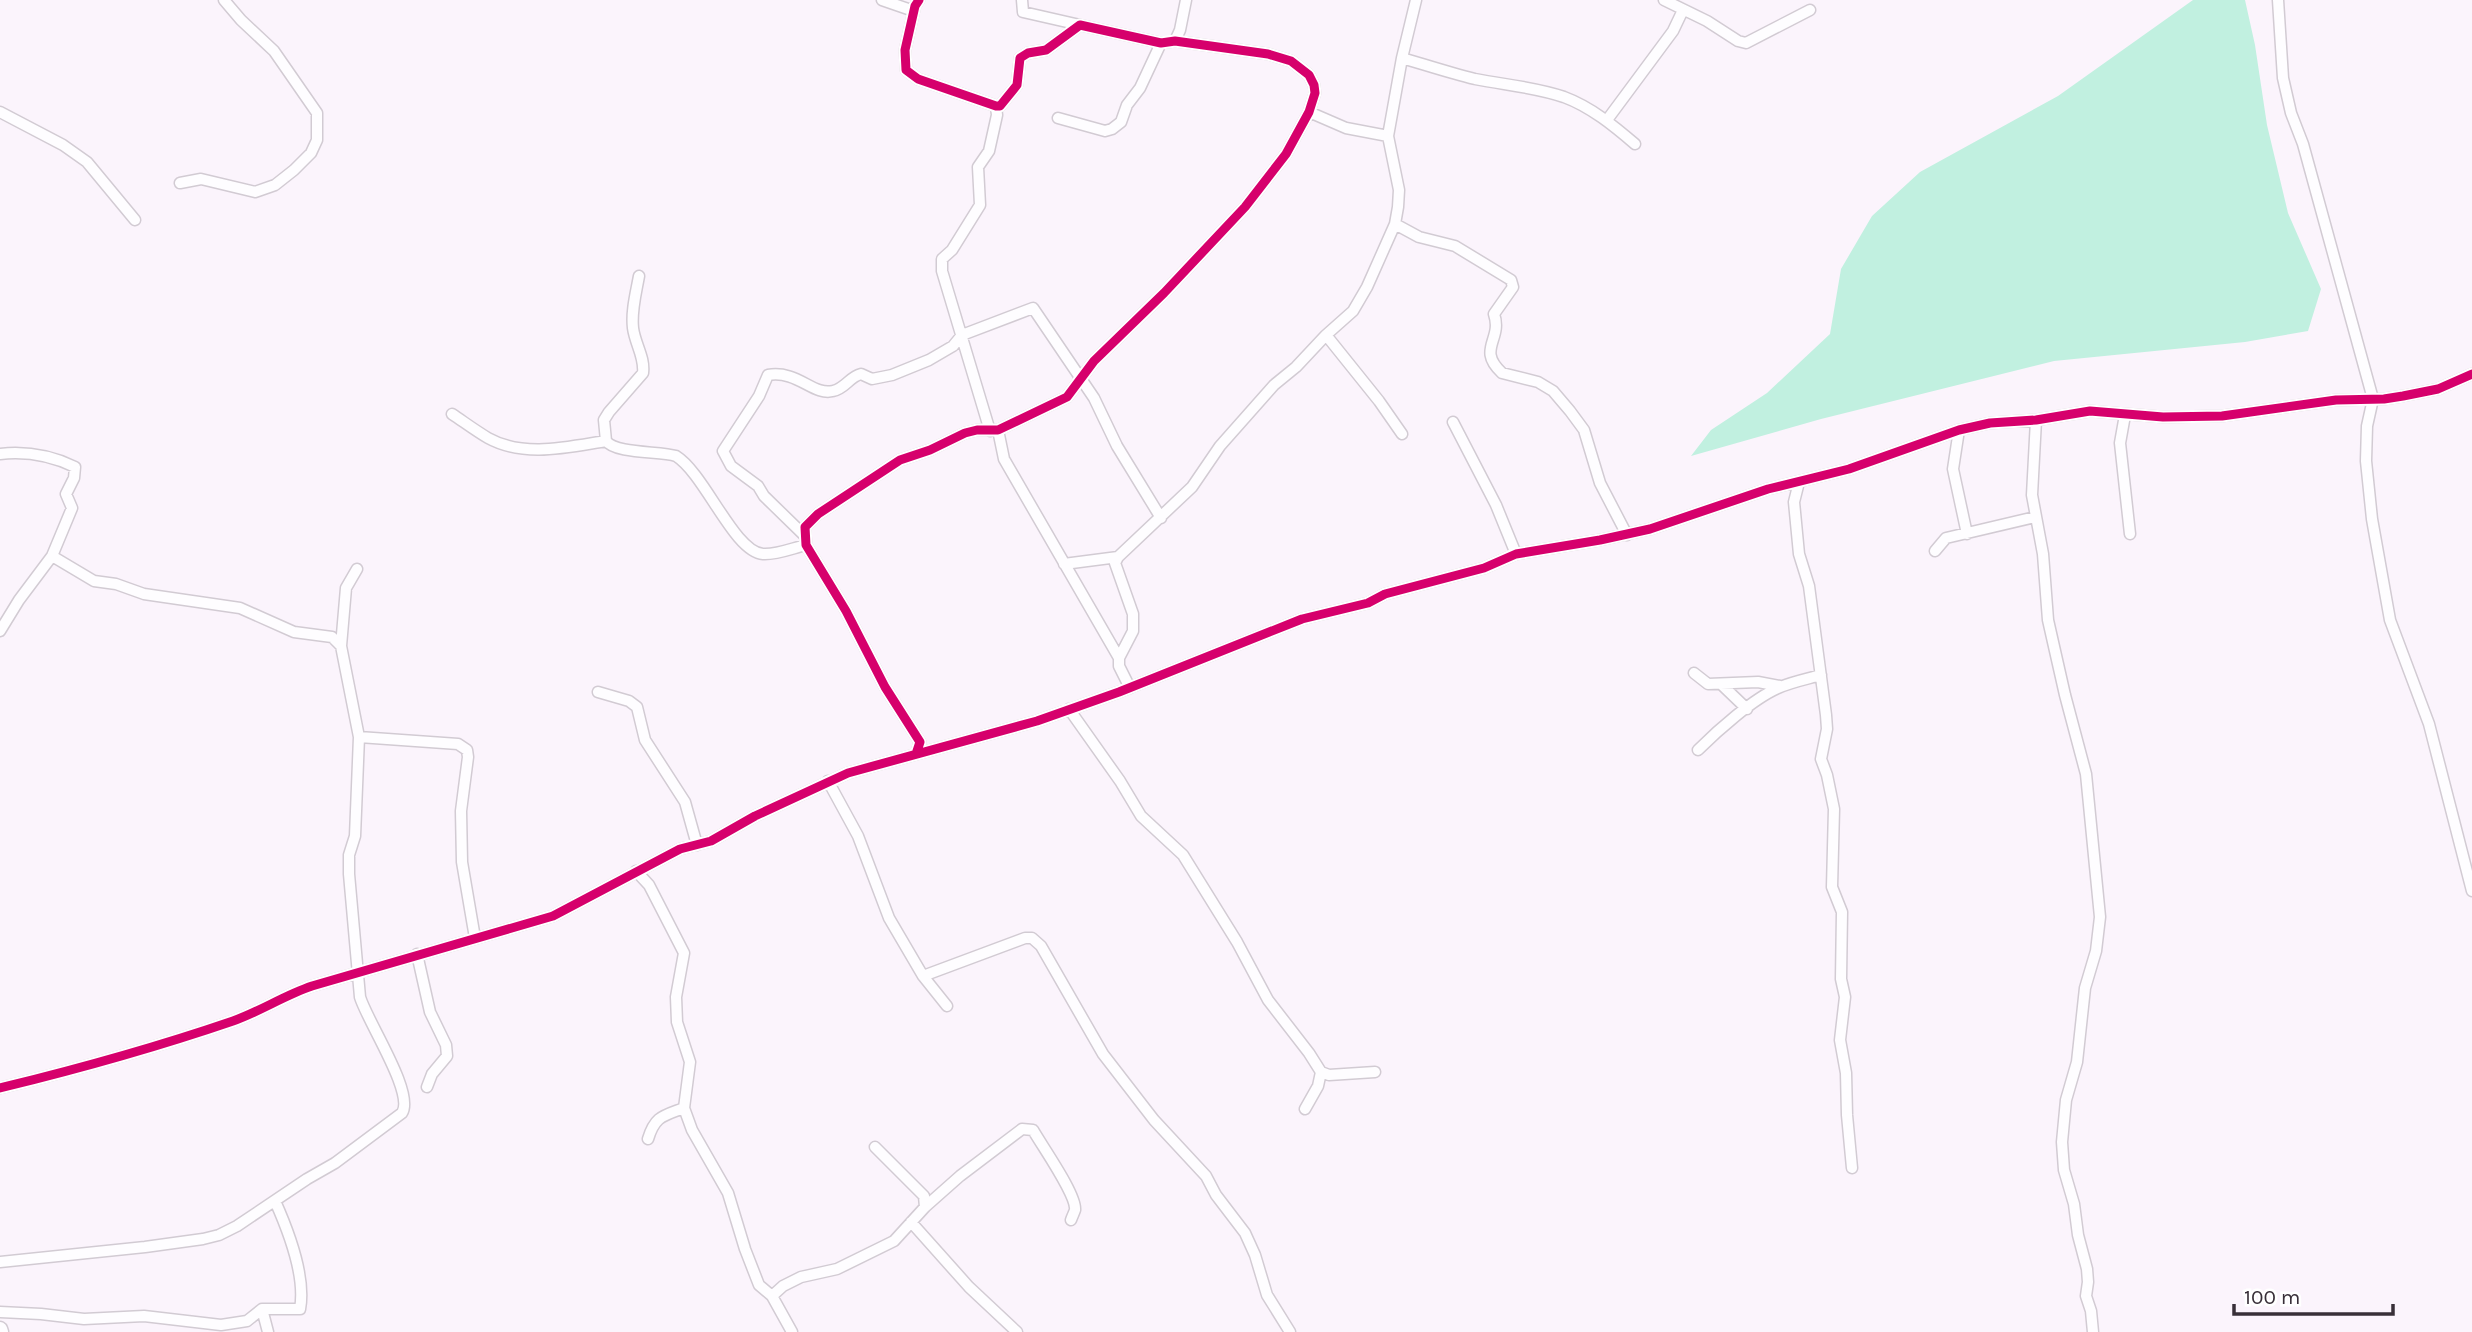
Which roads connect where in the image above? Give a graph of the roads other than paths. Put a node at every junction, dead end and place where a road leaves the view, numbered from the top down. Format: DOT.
graph roads {
  1 [pos="224,0"];
  2 [pos="882,0"];
  3 [pos="1022,0"];
  4 [pos="1186,0"];
  5 [pos="1416,0"];
  6 [pos="1664,0"];
  7 [pos="2278,0"];
  8 [pos="917,3"];
  9 [pos="1683,10"];
  10 [pos="1810,10"];
  11 [pos="1080,25"];
  12 [pos="1175,41"];
  13 [pos="1161,43"];
  14 [pos="1402,58"];
  15 [pos="996,106"];
  16 [pos="0,112"];
  17 [pos="1309,112"];
  18 [pos="1058,118"];
  19 [pos="1606,120"];
  20 [pos="1388,136"];
  21 [pos="1635,144"];
  22 [pos="180,183"];
  23 [pos="135,220"];
  24 [pos="1395,224"];
  25 [pos="639,276"];
  26 [pos="962,335"];
  27 [pos="1326,335"];
  28 [pos="2472,374"];
  29 [pos="1079,379"];
  30 [pos="2373,399"];
  31 [pos="452,414"];
  32 [pos="2125,415"];
  33 [pos="2036,419"];
  34 [pos="1453,422"];
  35 [pos="994,430"];
  36 [pos="1959,430"];
  37 [pos="1402,434"];
  38 [pos="606,441"];
  39 [pos="0,454"];
  40 [pos="1799,482"];
  41 [pos="2035,517"];
  42 [pos="1161,518"];
  43 [pos="1967,534"];
  44 [pos="2130,534"];
  45 [pos="1626,535"];
  46 [pos="805,540"];
  47 [pos="1935,551"];
  48 [pos="1516,554"];
  49 [pos="52,556"];
  50 [pos="1118,556"];
  51 [pos="1064,564"];
  52 [pos="357,569"];
  53 [pos="0,631"];
  54 [pos="341,646"];
  55 [pos="1119,658"];
  56 [pos="1694,673"];
  57 [pos="1821,675"];
  58 [pos="1722,685"];
  59 [pos="1780,686"];
  60 [pos="1130,688"];
  61 [pos="598,692"];
  62 [pos="1069,709"];
  63 [pos="1747,709"];
  64 [pos="359,737"];
  65 [pos="1698,750"];
  66 [pos="916,754"];
  67 [pos="828,781"];
  68 [pos="697,845"];
  69 [pos="636,871"];
  70 [pos="2472,891"];
  71 [pos="475,938"];
  72 [pos="417,954"];
  73 [pos="358,971"];
  74 [pos="923,975"];
  75 [pos="947,1006"];
  76 [pos="1321,1072"];
  77 [pos="1375,1072"];
  78 [pos="427,1087"];
  79 [pos="0,1088"];
  80 [pos="684,1108"];
  81 [pos="1305,1109"];
  82 [pos="648,1139"];
  83 [pos="875,1147"];
  84 [pos="1852,1168"];
  85 [pos="275,1201"];
  86 [pos="925,1207"];
  87 [pos="1071,1220"];
  88 [pos="911,1222"];
  89 [pos="0,1262"];
  90 [pos="772,1296"];
  91 [pos="262,1309"];
  92 [pos="0,1312"];
  93 [pos="268,1332"];
  94 [pos="792,1332"];
  95 [pos="1017,1332"];
  96 [pos="1290,1332"];
  97 [pos="2094,1332"];
  1 -- 22 [label="street"];
  2 -- 8 [label="street"];
  3 -- 11 [label="street"];
  4 -- 12 [label="street"];
  5 -- 14 [label="street"];
  6 -- 9 [label="street"];
  7 -- 30 [label="street"];
  8 -- 15 [label="street"];
  9 -- 10 [label="street"];
  9 -- 19 [label="street"];
  11 -- 13 [label="street"];
  11 -- 15 [label="street"];
  12 -- 13 [label="street"];
  12 -- 17 [label="street"];
  13 -- 18 [label="street"];
  14 -- 19 [label="street"];
  14 -- 20 [label="street"];
  15 -- 26 [label="street"];
  16 -- 23 [label="street"];
  17 -- 20 [label="street"];
  17 -- 29 [label="street"];
  19 -- 21 [label="street"];
  20 -- 24 [label="street"];
  24 -- 27 [label="street"];
  24 -- 45 [label="street"];
  25 -- 38 [label="street"];
  26 -- 29 [label="street"];
  26 -- 35 [label="street"];
  26 -- 46 [label="street"];
  27 -- 37 [label="street"];
  27 -- 42 [label="street"];
  28 -- 30 [label="street"];
  29 -- 35 [label="street"];
  29 -- 42 [label="street"];
  30 -- 32 [label="street"];
  30 -- 70 [label="street"];
  31 -- 38 [label="street"];
  32 -- 33 [label="street"];
  32 -- 44 [label="street"];
  33 -- 36 [label="street"];
  33 -- 41 [label="street"];
  34 -- 48 [label="street"];
  35 -- 46 [label="street"];
  35 -- 51 [label="street"];
  36 -- 40 [label="street"];
  36 -- 43 [label="street"];
  38 -- 46 [label="street"];
  39 -- 49 [label="street"];
  40 -- 45 [label="street"];
  40 -- 57 [label="street"];
  41 -- 43 [label="street"];
  41 -- 97 [label="street"];
  42 -- 50 [label="street"];
  43 -- 47 [label="street"];
  45 -- 48 [label="street"];
  46 -- 66 [label="street"];
  48 -- 60 [label="street"];
  49 -- 53 [label="street"];
  49 -- 54 [label="street"];
  50 -- 51 [label="street"];
  50 -- 55 [label="street"];
  51 -- 55 [label="street"];
  52 -- 54 [label="street"];
  54 -- 64 [label="street"];
  55 -- 60 [label="street"];
  56 -- 58 [label="street"];
  57 -- 59 [label="street"];
  57 -- 84 [label="street"];
  58 -- 59 [label="street"];
  58 -- 63 [label="street"];
  59 -- 63 [label="street"];
  60 -- 62 [label="street"];
  61 -- 68 [label="street"];
  62 -- 66 [label="street"];
  62 -- 76 [label="street"];
  63 -- 65 [label="street"];
  64 -- 71 [label="street"];
  64 -- 73 [label="street"];
  66 -- 67 [label="street"];
  67 -- 68 [label="street"];
  67 -- 74 [label="street"];
  68 -- 69 [label="street"];
  69 -- 71 [label="street"];
  69 -- 80 [label="street"];
  71 -- 72 [label="street"];
  72 -- 73 [label="street"];
  72 -- 78 [label="street"];
  73 -- 79 [label="street"];
  73 -- 85 [label="street"];
  74 -- 75 [label="street"];
  74 -- 96 [label="street"];
  76 -- 77 [label="street"];
  76 -- 81 [label="street"];
  80 -- 82 [label="street"];
  80 -- 90 [label="street"];
  83 -- 86 [label="street"];
  85 -- 89 [label="street"];
  85 -- 91 [label="street"];
  86 -- 87 [label="street"];
  86 -- 88 [label="street"];
  88 -- 90 [label="street"];
  88 -- 95 [label="street"];
  90 -- 94 [label="street"];
  91 -- 92 [label="street"];
  91 -- 93 [label="street"];
}
